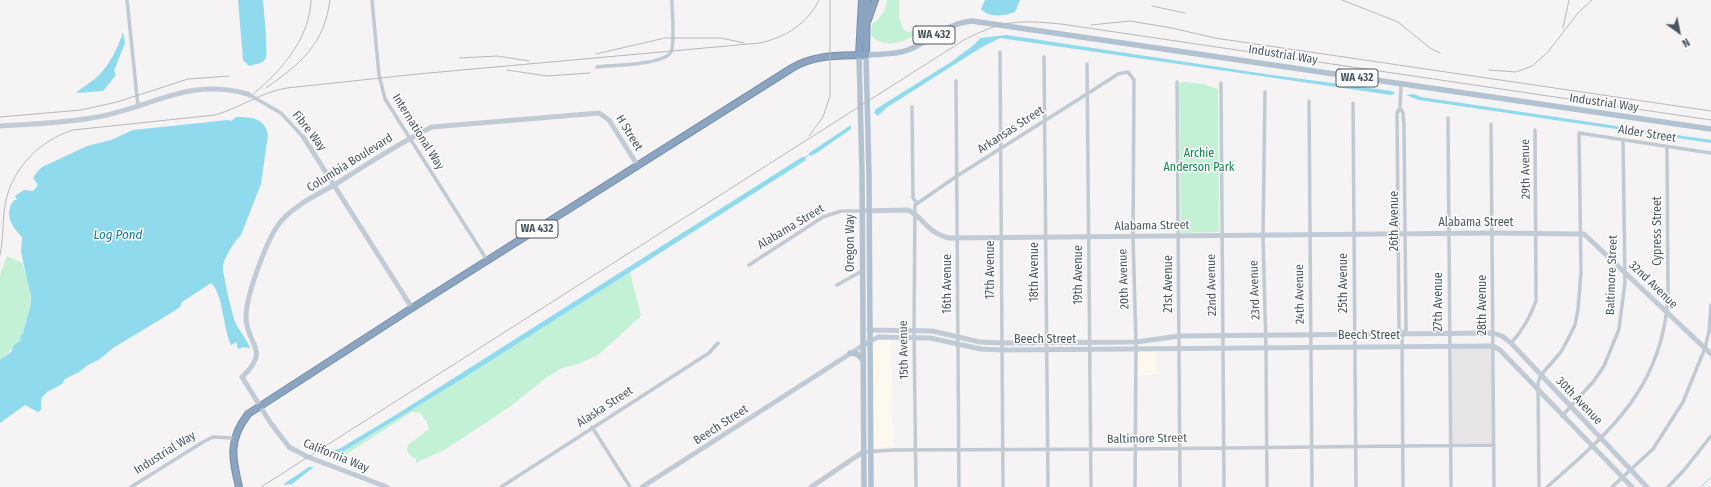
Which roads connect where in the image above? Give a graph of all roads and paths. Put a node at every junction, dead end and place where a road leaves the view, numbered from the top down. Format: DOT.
graph roads {
  1 [pos="127,0"];
  2 [pos="372,0"];
  3 [pos="672,0"];
  4 [pos="862,0"];
  5 [pos="867,0"];
  6 [pos="875,0"];
  7 [pos="866,28"];
  8 [pos="1000,52"];
  9 [pos="862,55"];
  10 [pos="1044,57"];
  11 [pos="1087,64"];
  12 [pos="597,67"];
  13 [pos="1128,72"];
  14 [pos="956,81"];
  15 [pos="1177,82"];
  16 [pos="1221,83"];
  17 [pos="1401,84"];
  18 [pos="1265,92"];
  19 [pos="248,94"];
  20 [pos="1087,94"];
  21 [pos="1309,101"];
  22 [pos="1353,103"];
  23 [pos="138,106"];
  24 [pos="912,107"];
  25 [pos="1400,108"];
  26 [pos="601,114"];
  27 [pos="1448,118"];
  28 [pos="1044,120"];
  29 [pos="1491,124"];
  30 [pos="0,126"];
  31 [pos="1711,129"];
  32 [pos="1535,130"];
  33 [pos="304,138"];
  34 [pos="410,138"];
  35 [pos="1623,140"];
  36 [pos="1668,147"];
  37 [pos="1000,149"];
  38 [pos="1711,153"];
  39 [pos="638,166"];
  40 [pos="957,176"];
  41 [pos="334,185"];
  42 [pos="917,203"];
  43 [pos="862,211"];
  44 [pos="869,211"];
  45 [pos="914,213"];
  46 [pos="1449,233"];
  47 [pos="1492,233"];
  48 [pos="1536,233"];
  49 [pos="1580,233"];
  50 [pos="1398,234"];
  51 [pos="1405,234"];
  52 [pos="1263,235"];
  53 [pos="1354,235"];
  54 [pos="1179,236"];
  55 [pos="1222,236"];
  56 [pos="1309,236"];
  57 [pos="958,237"];
  58 [pos="1001,237"];
  59 [pos="1045,237"];
  60 [pos="1089,237"];
  61 [pos="1133,237"];
  62 [pos="487,260"];
  63 [pos="750,265"];
  64 [pos="862,270"];
  65 [pos="1624,271"];
  66 [pos="837,285"];
  67 [pos="1711,305"];
  68 [pos="412,308"];
  69 [pos="1667,312"];
  70 [pos="885,329"];
  71 [pos="869,330"];
  72 [pos="914,330"];
  73 [pos="1710,331"];
  74 [pos="1450,333"];
  75 [pos="1493,333"];
  76 [pos="1266,334"];
  77 [pos="1311,334"];
  78 [pos="1355,334"];
  79 [pos="1402,334"];
  80 [pos="1223,335"];
  81 [pos="958,336"];
  82 [pos="1179,336"];
  83 [pos="914,337"];
  84 [pos="870,341"];
  85 [pos="718,342"];
  86 [pos="1046,342"];
  87 [pos="1089,342"];
  88 [pos="1136,342"];
  89 [pos="1002,343"];
  90 [pos="1511,343"];
  91 [pos="958,344"];
  92 [pos="862,346"];
  93 [pos="1402,346"];
  94 [pos="1450,346"];
  95 [pos="1493,346"];
  96 [pos="1311,347"];
  97 [pos="1355,347"];
  98 [pos="1179,348"];
  99 [pos="1223,348"];
  100 [pos="1266,348"];
  101 [pos="1705,348"];
  102 [pos="1089,349"];
  103 [pos="1136,349"];
  104 [pos="1002,350"];
  105 [pos="1046,350"];
  106 [pos="850,353"];
  107 [pos="1711,354"];
  108 [pos="862,359"];
  109 [pos="870,367"];
  110 [pos="1541,375"];
  111 [pos="242,377"];
  112 [pos="1538,391"];
  113 [pos="260,406"];
  114 [pos="1571,407"];
  115 [pos="1562,416"];
  116 [pos="592,427"];
  117 [pos="1711,436"];
  118 [pos="234,438"];
  119 [pos="1602,438"];
  120 [pos="1494,445"];
  121 [pos="1403,446"];
  122 [pos="1451,446"];
  123 [pos="1312,447"];
  124 [pos="1356,447"];
  125 [pos="1592,447"];
  126 [pos="1179,448"];
  127 [pos="1223,448"];
  128 [pos="1267,448"];
  129 [pos="1090,449"];
  130 [pos="916,450"];
  131 [pos="1003,450"];
  132 [pos="1048,450"];
  133 [pos="1134,450"];
  134 [pos="870,451"];
  135 [pos="959,451"];
  136 [pos="863,452"];
  137 [pos="1632,470"];
  138 [pos="1623,478"];
  139 [pos="817,485"];
  140 [pos="131,487"];
  141 [pos="239,487"];
  142 [pos="388,487"];
  143 [pos="501,487"];
  144 [pos="630,487"];
  145 [pos="642,487"];
  146 [pos="811,487"];
  147 [pos="864,487"];
  148 [pos="871,487"];
  149 [pos="916,487"];
  150 [pos="959,487"];
  151 [pos="1003,487"];
  152 [pos="1048,487"];
  153 [pos="1090,487"];
  154 [pos="1135,487"];
  155 [pos="1180,487"];
  156 [pos="1224,487"];
  157 [pos="1267,487"];
  158 [pos="1312,487"];
  159 [pos="1356,487"];
  160 [pos="1403,487"];
  161 [pos="1451,487"];
  162 [pos="1494,487"];
  163 [pos="1539,487"];
  164 [pos="1547,487"];
  165 [pos="1612,487"];
  166 [pos="1632,487"];
  167 [pos="1647,487"];
  168 [pos="1668,487"];
  1 -- 23 [label="street"];
  2 -- 34 [label="street, International Way"];
  3 -- 12 [label="street"];
  4 -- 9 [label="highway, Oregon Way"];
  5 -- 7 [label="highway, Oregon Way"];
  6 -- 7 [label="highway"];
  7 -- 9 [label="highway, Oregon Way"];
  8 -- 37 [label="street, 17th Avenue"];
  9 -- 17 [label="main road, Industrial Way / WA 432"];
  9 -- 39 [label="highway, WA 432"];
  9 -- 43 [label="main road, Oregon Way"];
  9 -- 44 [label="main road, Oregon Way"];
  10 -- 28 [label="street, 18th Avenue"];
  11 -- 20 [label="street, 19th Avenue"];
  13 -- 20 [label="street, Arkansas Street"];
  13 -- 61 [label="street, 20th Avenue"];
  14 -- 40 [label="street, 16th Avenue"];
  15 -- 54 [label="street, 21st Avenue"];
  16 -- 55 [label="street, 22nd Avenue"];
  17 -- 25 [label="street, 26th Avenue"];
  17 -- 31 [label="main road, Industrial Way / WA 432"];
  18 -- 52 [label="street, 23rd Avenue"];
  19 -- 23 [label="street, Fibre Way"];
  19 -- 33 [label="street, Fibre Way, bridge"];
  20 -- 28 [label="street, Arkansas Street"];
  20 -- 60 [label="street, 19th Avenue"];
  21 -- 56 [label="street, 24th Avenue"];
  22 -- 53 [label="street, 25th Avenue"];
  23 -- 30 [label="street, Fibre Way"];
  24 -- 42 [label="street"];
  25 -- 50 [label="street, 26th Avenue"];
  25 -- 51 [label="street, 26th Avenue"];
  26 -- 34 [label="street, Columbia Boulevard"];
  26 -- 39 [label="street, H Street"];
  27 -- 46 [label="street, 27th Avenue"];
  28 -- 37 [label="street, Arkansas Street"];
  28 -- 59 [label="street, 18th Avenue"];
  29 -- 47 [label="street, 28th Avenue"];
  32 -- 48 [label="street, 29th Avenue"];
  33 -- 41 [label="street, Fibre Way"];
  34 -- 41 [label="street, Columbia Boulevard"];
  34 -- 62 [label="street, International Way"];
  35 -- 36 [label="street, Alder Street"];
  35 -- 49 [label="street, Alder Street"];
  35 -- 65 [label="street, Baltimore Street"];
  36 -- 38 [label="street, Alder Street"];
  36 -- 69 [label="street, Cypress Street"];
  37 -- 40 [label="street, Arkansas Street"];
  37 -- 58 [label="street, 17th Avenue"];
  39 -- 62 [label="highway, WA 432"];
  40 -- 42 [label="street, Arkansas Street"];
  40 -- 57 [label="street, 16th Avenue"];
  41 -- 68 [label="street, Fibre Way"];
  41 -- 111 [label="street, Columbia Boulevard"];
  42 -- 45 [label="street"];
  43 -- 44 [label="street, Alabama Street"];
  43 -- 63 [label="street, Alabama Street"];
  43 -- 64 [label="main road, Oregon Way"];
  44 -- 45 [label="street, Alabama Street"];
  44 -- 71 [label="main road, Oregon Way"];
  45 -- 57 [label="street, Alabama Street"];
  45 -- 72 [label="street, 15th Avenue"];
  46 -- 47 [label="street, Alabama Street"];
  46 -- 51 [label="street, Alabama Street"];
  46 -- 74 [label="street, 27th Avenue"];
  47 -- 48 [label="street, Alabama Street"];
  47 -- 75 [label="street, 28th Avenue"];
  48 -- 49 [label="street, Alabama Street"];
  48 -- 90 [label="street, 29th Avenue"];
  49 -- 65 [label="street, 32nd Avenue"];
  49 -- 110 [label="street"];
  50 -- 51 [label="street, Alabama Street"];
  50 -- 53 [label="street, Alabama Street"];
  50 -- 79 [label="street, 26th Avenue"];
  51 -- 79 [label="street, 26th Avenue"];
  52 -- 55 [label="street, Alabama Street"];
  52 -- 56 [label="street, Alabama Street"];
  52 -- 76 [label="street, 23rd Avenue"];
  53 -- 56 [label="street, Alabama Street"];
  53 -- 78 [label="street, 25th Avenue"];
  54 -- 55 [label="street, Alabama Street"];
  54 -- 61 [label="street, Alabama Street"];
  54 -- 82 [label="street, 21st Avenue"];
  55 -- 80 [label="street, 22nd Avenue"];
  56 -- 77 [label="street, 24th Avenue"];
  57 -- 58 [label="street, Alabama Street"];
  57 -- 81 [label="street, 16th Avenue"];
  58 -- 59 [label="street, Alabama Street"];
  58 -- 89 [label="street, 17th Avenue"];
  59 -- 60 [label="street, Alabama Street"];
  59 -- 86 [label="street, 18th Avenue"];
  60 -- 61 [label="street, Alabama Street"];
  60 -- 87 [label="street, 19th Avenue"];
  61 -- 88 [label="street, 20th Avenue"];
  62 -- 68 [label="highway, WA 432"];
  64 -- 66 [label="street"];
  64 -- 92 [label="main road, Oregon Way"];
  65 -- 69 [label="street, 32nd Avenue"];
  65 -- 114 [label="street, Baltimore Street"];
  67 -- 73 [label="street"];
  68 -- 113 [label="highway, WA 432"];
  69 -- 101 [label="street, 32nd Avenue"];
  69 -- 119 [label="street, Cypress Street"];
  70 -- 71 [label="street, Beech Street"];
  70 -- 72 [label="street, Beech Street"];
  70 -- 84 [label="street"];
  71 -- 84 [label="main road, Oregon Way"];
  72 -- 81 [label="street, Beech Street"];
  72 -- 83 [label="street, 15th Avenue"];
  73 -- 101 [label="street"];
  74 -- 75 [label="street, Beech Street"];
  74 -- 79 [label="street, Beech Street"];
  74 -- 94 [label="street, 27th Avenue"];
  75 -- 90 [label="street, 30th Avenue"];
  75 -- 95 [label="street, 28th Avenue"];
  76 -- 77 [label="street, Beech Street"];
  76 -- 80 [label="street, Beech Street"];
  76 -- 100 [label="street, 23rd Avenue"];
  77 -- 78 [label="street, Beech Street"];
  77 -- 96 [label="street, 24th Avenue"];
  78 -- 79 [label="street, Beech Street"];
  78 -- 97 [label="street, 25th Avenue"];
  79 -- 93 [label="street, 26th Avenue"];
  80 -- 82 [label="street, Beech Street"];
  80 -- 99 [label="street, 22nd Avenue"];
  81 -- 89 [label="street, Beech Street"];
  81 -- 91 [label="street, 16th Avenue"];
  82 -- 88 [label="street, Beech Street"];
  82 -- 98 [label="street, 21st Avenue"];
  83 -- 84 [label="street, Beech Street"];
  83 -- 91 [label="street, Beech Street"];
  83 -- 130 [label="street, 15th Avenue"];
  84 -- 92 [label="street, Beech Street"];
  84 -- 109 [label="main road, Oregon Way"];
  85 -- 116 [label="street, Alaska Street"];
  86 -- 87 [label="street, Beech Street"];
  86 -- 89 [label="street, Beech Street"];
  86 -- 105 [label="street, 18th Avenue"];
  87 -- 88 [label="street, Beech Street"];
  87 -- 102 [label="street, 19th Avenue"];
  88 -- 103 [label="street, 20th Avenue"];
  89 -- 104 [label="street, 17th Avenue"];
  90 -- 110 [label="street, 30th Avenue"];
  91 -- 104 [label="street, Beech Street"];
  91 -- 135 [label="street, 16th Avenue"];
  92 -- 106 [label="street, Beech Street"];
  92 -- 108 [label="main road, Oregon Way"];
  92 -- 109 [label="main road"];
  93 -- 94 [label="street, Beech Street"];
  93 -- 97 [label="street, Beech Street"];
  93 -- 121 [label="street, 26th Avenue"];
  94 -- 95 [label="street, Beech Street"];
  94 -- 122 [label="street, 27th Avenue"];
  95 -- 112 [label="street, 30th Avenue"];
  95 -- 120 [label="street, 28th Avenue"];
  96 -- 97 [label="street, Beech Street"];
  96 -- 100 [label="street, Beech Street"];
  96 -- 123 [label="street, 24th Avenue"];
  97 -- 124 [label="street, 25th Avenue"];
  98 -- 99 [label="street, Beech Street"];
  98 -- 103 [label="street, Beech Street"];
  98 -- 126 [label="street, 21st Avenue"];
  99 -- 100 [label="street, Beech Street"];
  99 -- 127 [label="street, 22nd Avenue"];
  100 -- 128 [label="street, 23rd Avenue"];
  101 -- 107 [label="street, 32nd Avenue"];
  101 -- 137 [label="street"];
  102 -- 103 [label="street, Beech Street"];
  102 -- 105 [label="street, Beech Street"];
  102 -- 129 [label="street, 19th Avenue"];
  103 -- 133 [label="street, 20th Avenue"];
  104 -- 105 [label="street, Beech Street"];
  104 -- 131 [label="street, 17th Avenue"];
  105 -- 132 [label="street, 18th Avenue"];
  106 -- 108 [label="main road"];
  106 -- 145 [label="street, Beech Street"];
  108 -- 136 [label="main road, Oregon Way"];
  109 -- 134 [label="main road, Oregon Way"];
  110 -- 112 [label="street"];
  110 -- 114 [label="street, 30th Avenue"];
  111 -- 113 [label="street, California Way"];
  112 -- 115 [label="street, 30th Avenue"];
  112 -- 163 [label="street"];
  113 -- 118 [label="highway, WA 432"];
  113 -- 142 [label="street, California Way"];
  114 -- 115 [label="street, Baltimore Street"];
  114 -- 119 [label="street, 30th Avenue"];
  115 -- 125 [label="street, 30th Avenue"];
  116 -- 143 [label="street, Alaska Street"];
  116 -- 144 [label="street"];
  117 -- 168 [label="street"];
  118 -- 140 [label="street, Industrial Way"];
  118 -- 141 [label="highway, WA 432"];
  119 -- 125 [label="street, Cypress Street"];
  119 -- 137 [label="street, 30th Avenue"];
  120 -- 122 [label="street, Baltimore Street"];
  120 -- 162 [label="street, 28th Avenue"];
  121 -- 122 [label="street, Baltimore Street"];
  121 -- 124 [label="street, Baltimore Street"];
  121 -- 160 [label="street, 26th Avenue"];
  122 -- 161 [label="street, 27th Avenue"];
  123 -- 124 [label="street, Baltimore Street"];
  123 -- 128 [label="street, Baltimore Street"];
  123 -- 158 [label="street, 24th Avenue"];
  124 -- 159 [label="street, 25th Avenue"];
  125 -- 138 [label="street, 30th Avenue"];
  125 -- 164 [label="street, Cypress Street"];
  126 -- 127 [label="street, Baltimore Street"];
  126 -- 133 [label="street, Baltimore Street"];
  126 -- 155 [label="street, 21st Avenue"];
  127 -- 128 [label="street, Baltimore Street"];
  127 -- 156 [label="street, 22nd Avenue"];
  128 -- 157 [label="street, 23rd Avenue"];
  129 -- 132 [label="street, Baltimore Street"];
  129 -- 133 [label="street, Baltimore Street"];
  129 -- 153 [label="street, 19th Avenue"];
  130 -- 134 [label="street, Baltimore Street"];
  130 -- 135 [label="street, Baltimore Street"];
  130 -- 149 [label="street, 15th Avenue"];
  131 -- 132 [label="street, Baltimore Street"];
  131 -- 135 [label="street, Baltimore Street"];
  131 -- 151 [label="street, 17th Avenue"];
  132 -- 152 [label="street, 18th Avenue"];
  133 -- 154 [label="street, 20th Avenue"];
  134 -- 136 [label="street, Baltimore Street"];
  134 -- 148 [label="main road, Oregon Way"];
  135 -- 150 [label="street, 16th Avenue"];
  136 -- 139 [label="street, Baltimore Street"];
  136 -- 147 [label="main road, Oregon Way"];
  137 -- 138 [label="street"];
  137 -- 167 [label="street, 30th Avenue"];
  138 -- 165 [label="street"];
  138 -- 166 [label="street, 30th Avenue"];
  139 -- 146 [label="street, Baltimore Street"];
}
